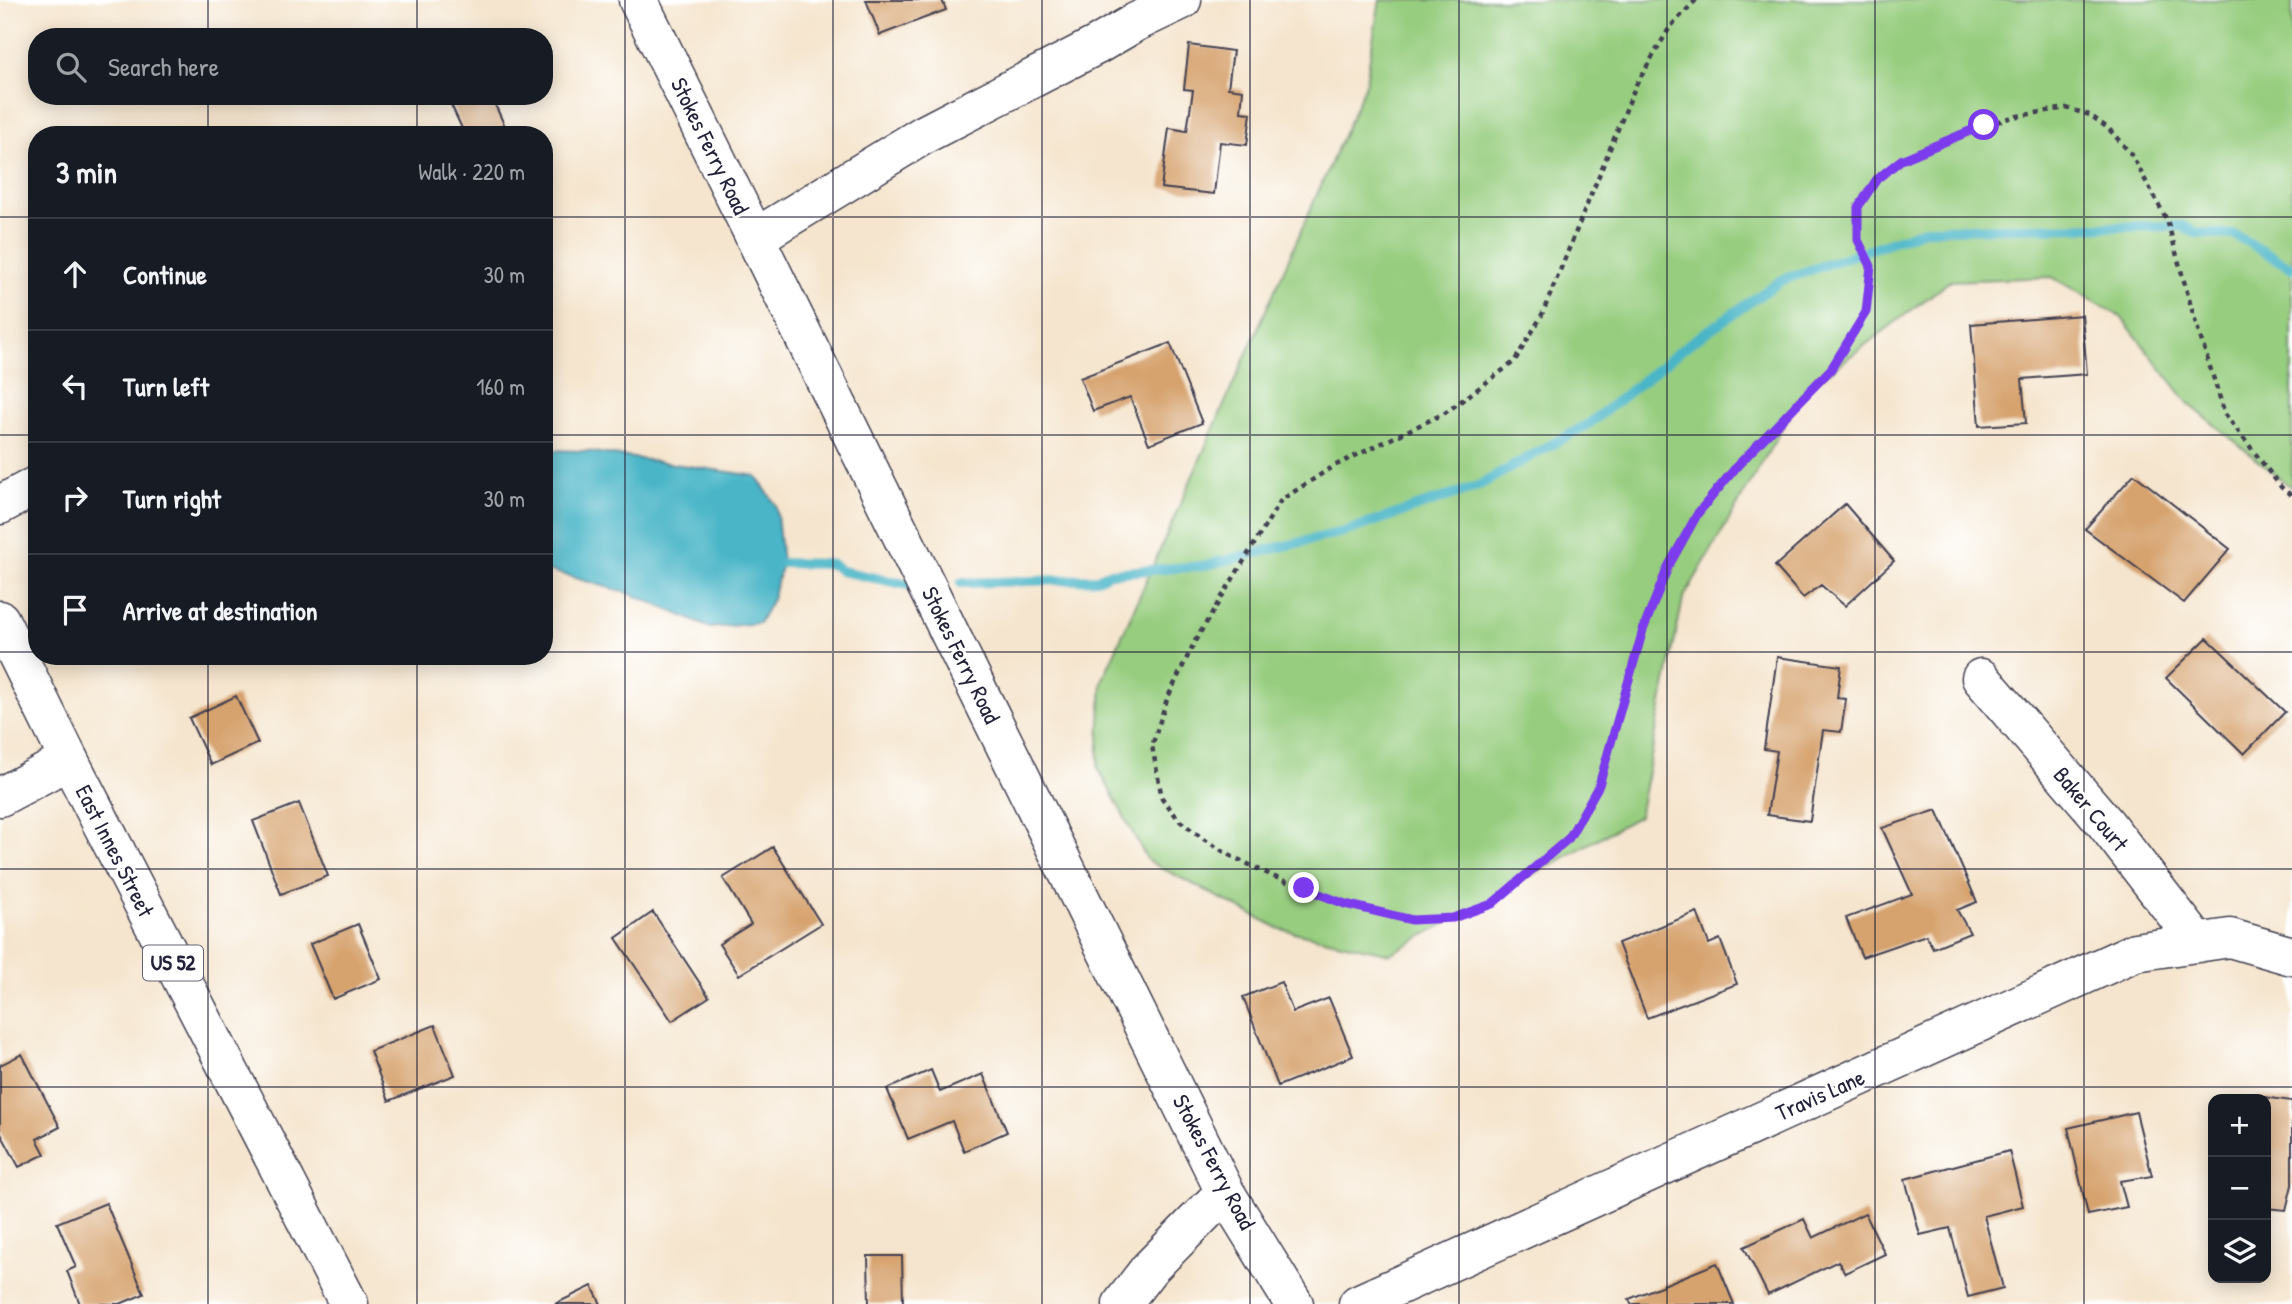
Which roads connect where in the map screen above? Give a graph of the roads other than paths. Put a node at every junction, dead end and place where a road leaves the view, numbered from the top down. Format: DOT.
graph roads {
  1 [pos="638,0"];
  2 [pos="1182,0"];
  3 [pos="755,238"];
  4 [pos="28,490"];
  5 [pos="0,505"];
  6 [pos="0,620"];
  7 [pos="1981,678"];
  8 [pos="69,760"];
  9 [pos="0,797"];
  10 [pos="2198,943"];
  11 [pos="2292,956"];
  12 [pos="1225,1192"];
  13 [pos="349,1304"];
  14 [pos="1122,1304"];
  15 [pos="1294,1304"];
  16 [pos="1358,1304"];
  1 -- 3 [label="street, Stokes Ferry Road"];
  2 -- 3 [label="street"];
  3 -- 12 [label="street, Stokes Ferry Road"];
  4 -- 5 [label="street"];
  6 -- 8 [label="street, East Innes Street / US 52"];
  7 -- 10 [label="street, Baker Court"];
  8 -- 9 [label="street"];
  8 -- 13 [label="street, East Innes Street / US 52"];
  10 -- 11 [label="street, Travis Lane"];
  10 -- 16 [label="street, Travis Lane"];
  12 -- 14 [label="street"];
  12 -- 15 [label="street, Stokes Ferry Road"];
}
